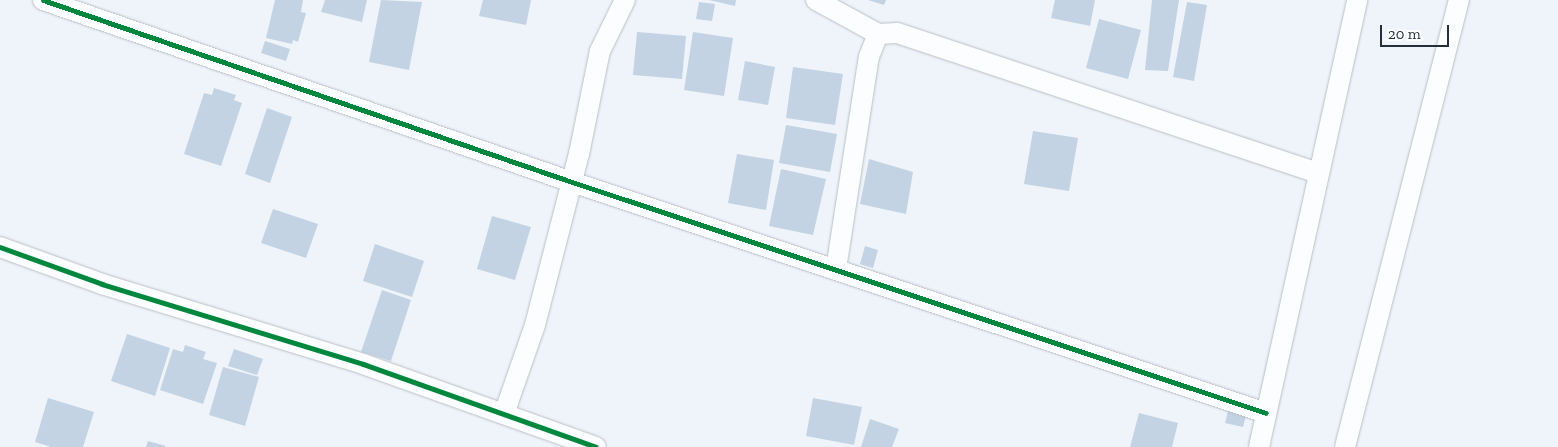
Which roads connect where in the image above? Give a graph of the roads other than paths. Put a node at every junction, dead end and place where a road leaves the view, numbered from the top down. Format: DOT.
graph roads {
  1 [pos="43,0"];
  2 [pos="625,0"];
  3 [pos="816,0"];
  4 [pos="1357,0"];
  5 [pos="1459,0"];
  6 [pos="878,34"];
  7 [pos="1318,174"];
  8 [pos="572,182"];
  9 [pos="0,247"];
  10 [pos="836,269"];
  11 [pos="1266,413"];
  12 [pos="504,414"];
  13 [pos="596,447"];
  14 [pos="1259,447"];
  15 [pos="1344,447"];
  1 -- 8 [label="street"];
  2 -- 8 [label="street"];
  3 -- 6 [label="street"];
  4 -- 7 [label="street"];
  5 -- 15 [label="street"];
  6 -- 7 [label="street"];
  6 -- 10 [label="street"];
  7 -- 11 [label="street"];
  8 -- 10 [label="street"];
  8 -- 12 [label="street"];
  9 -- 12 [label="street"];
  10 -- 11 [label="street"];
  11 -- 14 [label="street"];
  12 -- 13 [label="street"];
}
